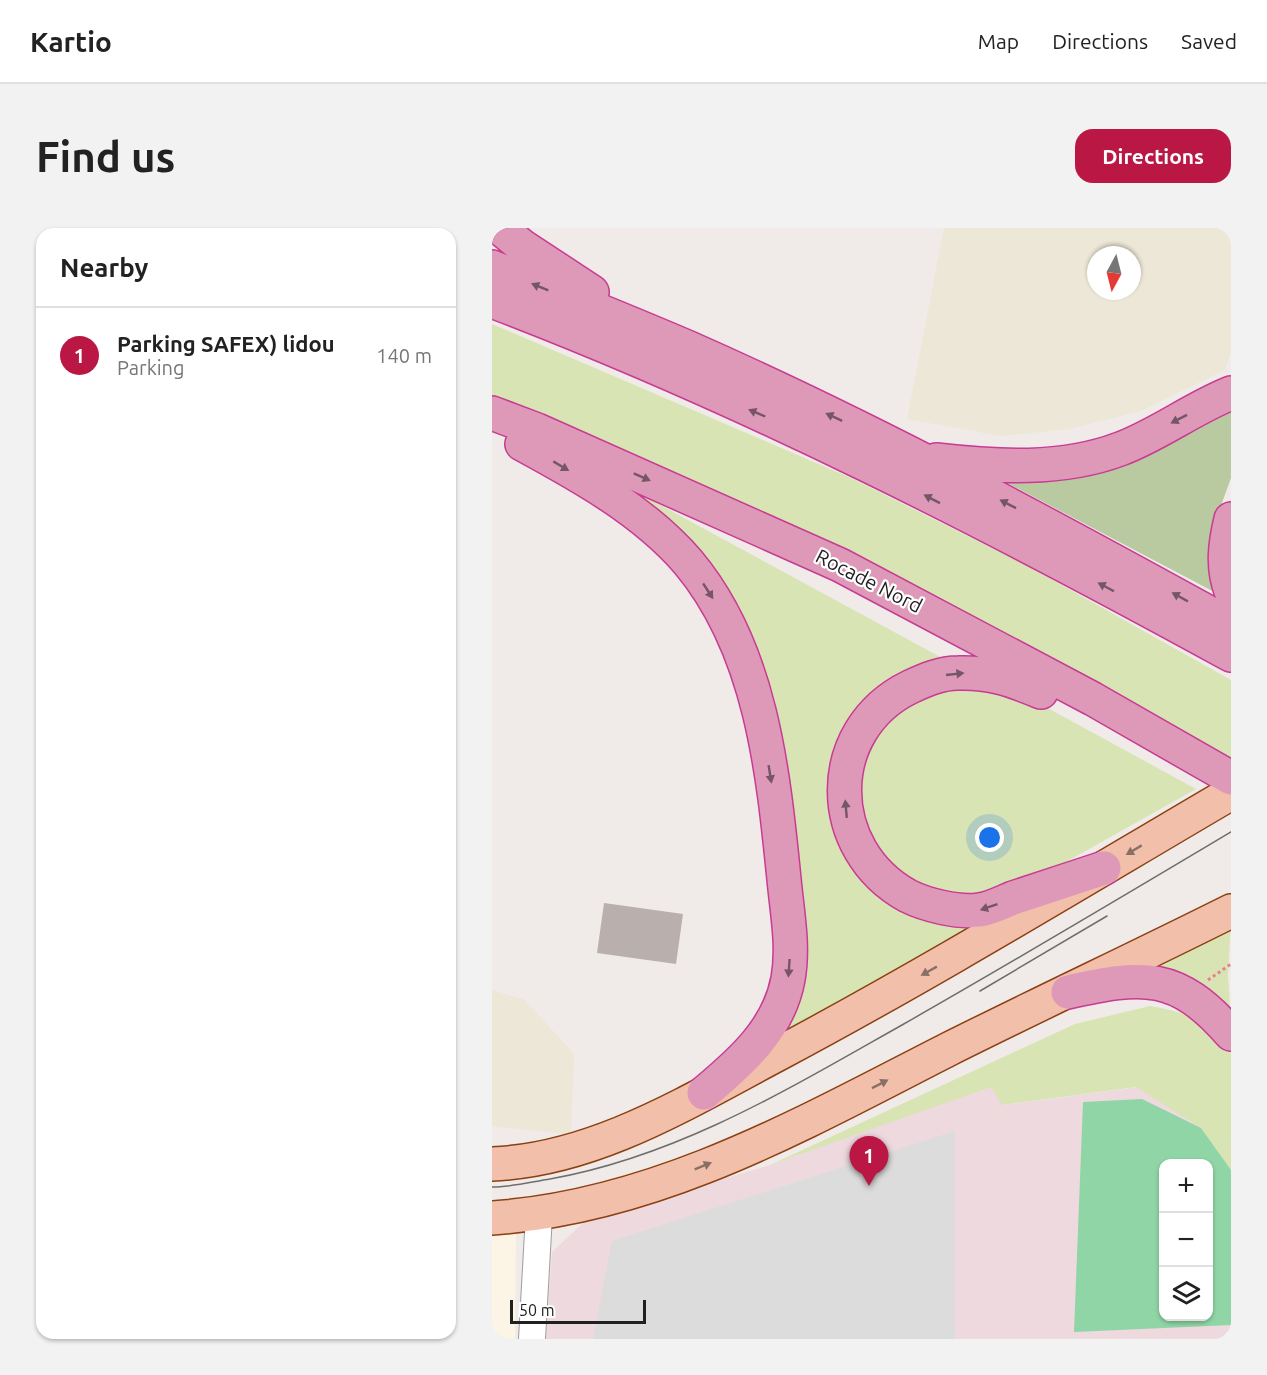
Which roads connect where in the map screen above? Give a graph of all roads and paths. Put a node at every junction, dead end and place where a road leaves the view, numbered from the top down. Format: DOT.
graph roads {
  1 [pos="500,228"];
  2 [pos="492,267"];
  3 [pos="492,301"];
  4 [pos="690,349"];
  5 [pos="1231,393"];
  6 [pos="492,413"];
  7 [pos="492,427"];
  8 [pos="892,445"];
  9 [pos="1231,519"];
  10 [pos="1231,591"];
  11 [pos="1231,625"];
  12 [pos="1231,655"];
  13 [pos="1221,772"];
  14 [pos="1231,793"];
  15 [pos="1104,868"];
  16 [pos="1231,911"];
  17 [pos="1068,992"];
  18 [pos="1231,1034"];
  19 [pos="704,1093"];
  20 [pos="492,1164"];
  21 [pos="539,1215"];
  22 [pos="492,1218"];
  23 [pos="532,1339"];
  1 -- 4 [label="highway"];
  4 -- 2 [label="highway, one-way"];
  12 -- 3 [label="highway, one-way"];
  8 -- 4 [label="highway, one-way"];
  5 -- 8 [label="highway, one-way"];
  6 -- 13 [label="highway, Rocade Nord, one-way"];
  7 -- 19 [label="highway, one-way"];
  11 -- 8 [label="highway, one-way"];
  9 -- 10 [label="highway"];
  15 -- 13 [label="highway, one-way"];
  14 -- 15 [label="main road, one-way"];
  15 -- 19 [label="main road, one-way"];
  16 -- 17 [label="main road"];
  17 -- 18 [label="highway"];
  21 -- 17 [label="main road, one-way"];
  19 -- 20 [label="main road"];
  21 -- 22 [label="main road"];
  21 -- 23 [label="street"];
}
